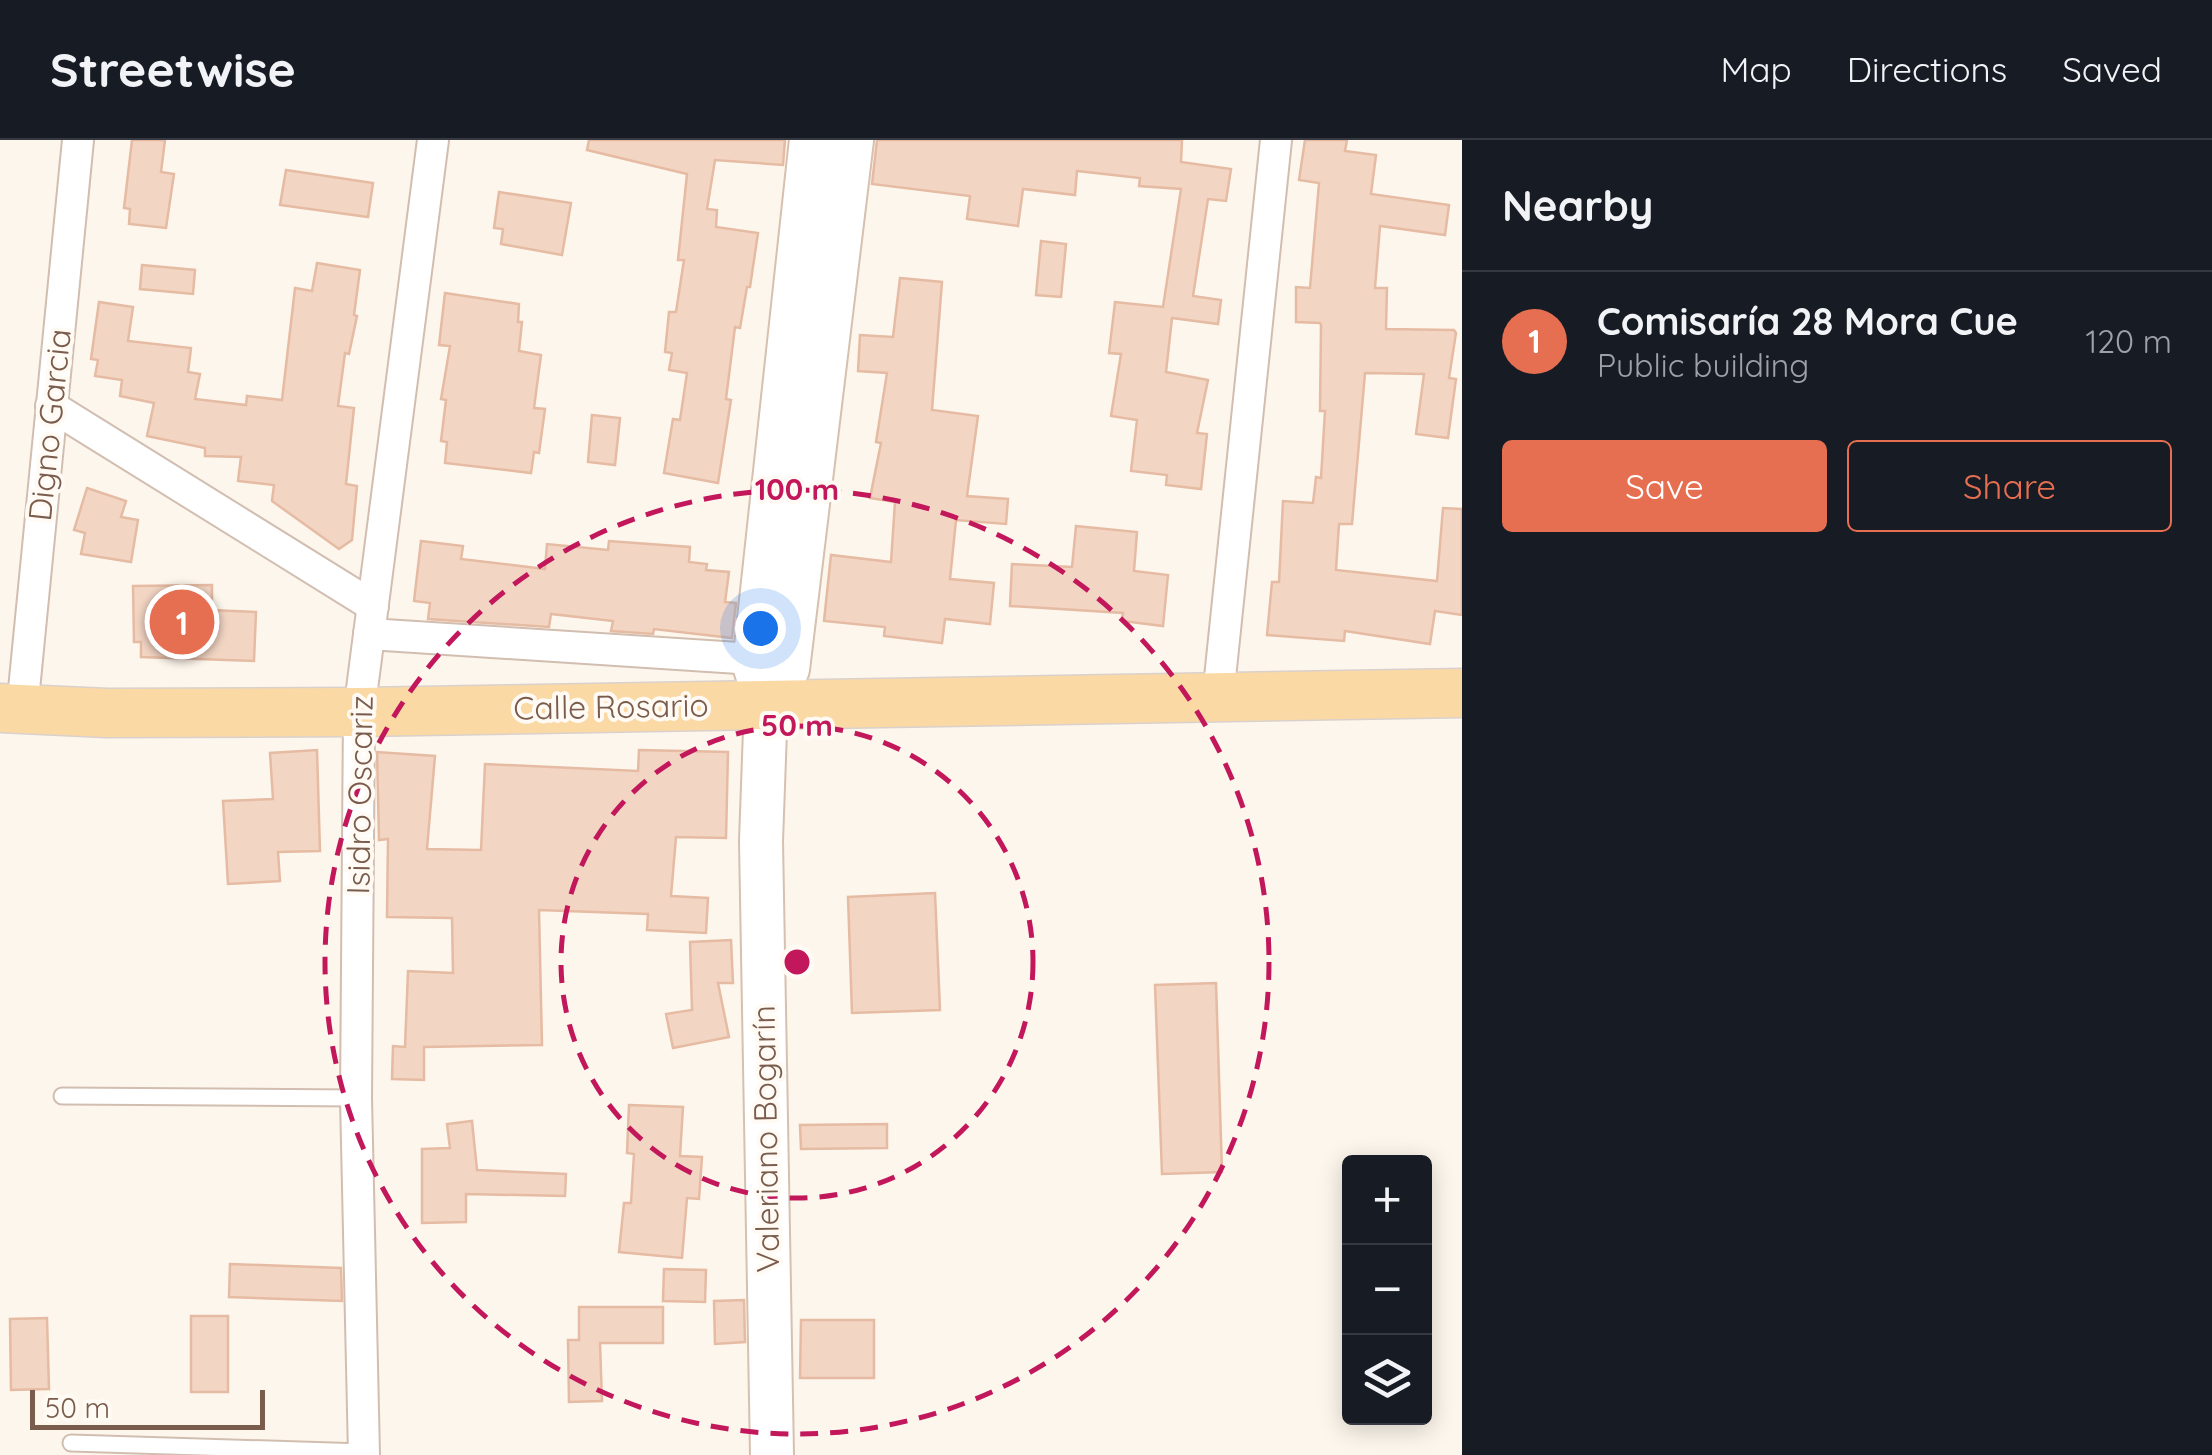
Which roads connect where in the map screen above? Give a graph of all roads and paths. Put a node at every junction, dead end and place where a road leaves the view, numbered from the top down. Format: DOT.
graph roads {
  1 [pos="78,140"];
  2 [pos="433,140"];
  3 [pos="811,140"];
  4 [pos="852,140"];
  5 [pos="1276,140"];
  6 [pos="51,406"];
  7 [pos="371,620"];
  8 [pos="613,650"];
  9 [pos="760,681"];
  10 [pos="1462,693"];
  11 [pos="1218,697"];
  12 [pos="610,707"];
  13 [pos="11,709"];
  14 [pos="359,712"];
  15 [pos="62,1096"];
  16 [pos="356,1098"];
  17 [pos="71,1443"];
  18 [pos="364,1454"];
  19 [pos="772,1455"];
  1 -- 6 [label="street, Digno Garcia"];
  2 -- 7 [label="street, Isidro Oscariz"];
  3 -- 9 [label="street, Valeriano Bogarín"];
  4 -- 9 [label="street"];
  5 -- 11 [label="street"];
  6 -- 7 [label="street"];
  6 -- 13 [label="street, Digno Garcia"];
  7 -- 8 [label="street"];
  7 -- 14 [label="street, Isidro Oscariz"];
  8 -- 9 [label="street"];
  8 -- 12 [label="street"];
  9 -- 11 [label="main road, Calle Rosario"];
  9 -- 12 [label="main road, Calle Rosario"];
  9 -- 19 [label="street, Valeriano Bogarín"];
  10 -- 11 [label="main road, Calle Rosario"];
  12 -- 14 [label="main road, Calle Rosario"];
  13 -- 14 [label="main road, Calle Rosario"];
  14 -- 16 [label="street, Isidro Oscariz"];
  15 -- 16 [label="lane"];
  16 -- 18 [label="street, Isidro Oscariz"];
  17 -- 18 [label="lane"];
}
